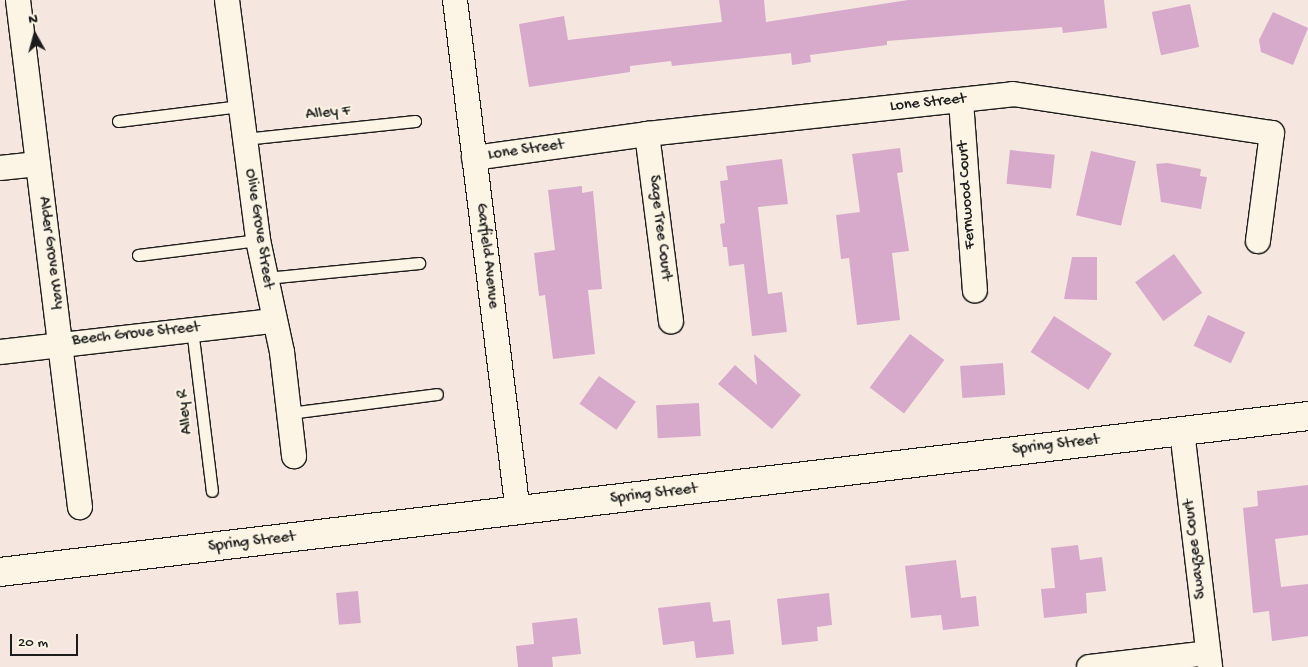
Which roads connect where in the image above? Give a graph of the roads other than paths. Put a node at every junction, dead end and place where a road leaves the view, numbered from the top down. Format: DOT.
graph roads {
  1 [pos="18,0"];
  2 [pos="227,0"];
  3 [pos="455,0"];
  4 [pos="961,101"];
  5 [pos="240,106"];
  6 [pos="118,121"];
  7 [pos="415,121"];
  8 [pos="647,134"];
  9 [pos="244,139"];
  10 [pos="474,158"];
  11 [pos="38,164"];
  12 [pos="0,168"];
  13 [pos="258,240"];
  14 [pos="1258,241"];
  15 [pos="138,255"];
  16 [pos="419,262"];
  17 [pos="266,278"];
  18 [pos="975,290"];
  19 [pos="272,320"];
  20 [pos="671,321"];
  21 [pos="192,329"];
  22 [pos="63,344"];
  23 [pos="0,352"];
  24 [pos="437,394"];
  25 [pos="289,412"];
  26 [pos="1308,416"];
  27 [pos="1182,431"];
  28 [pos="294,456"];
  29 [pos="212,491"];
  30 [pos="80,507"];
  31 [pos="518,512"];
  32 [pos="0,572"];
  33 [pos="1209,660"];
  34 [pos="1089,667"];
  1 -- 11 [label="street, Alder Grove Way"];
  2 -- 5 [label="street, Olive Grove Street"];
  3 -- 10 [label="street, Garfield Avenue"];
  4 -- 8 [label="street, Lone Street"];
  4 -- 14 [label="street, Lone Street"];
  4 -- 18 [label="street, Fernwood Court"];
  5 -- 6 [label="lane"];
  5 -- 9 [label="street, Olive Grove Street"];
  7 -- 9 [label="lane, Alley F"];
  8 -- 10 [label="street, Lone Street"];
  8 -- 20 [label="street, Sage Tree Court"];
  9 -- 13 [label="street, Olive Grove Street"];
  10 -- 31 [label="street, Garfield Avenue"];
  11 -- 12 [label="street"];
  11 -- 22 [label="street, Alder Grove Way"];
  13 -- 15 [label="lane"];
  13 -- 17 [label="street, Olive Grove Street"];
  16 -- 17 [label="lane"];
  17 -- 19 [label="street, Olive Grove Street"];
  19 -- 21 [label="street, Beech Grove Street"];
  19 -- 25 [label="street, Olive Grove Street"];
  21 -- 22 [label="street, Beech Grove Street"];
  21 -- 29 [label="lane, Alley R"];
  22 -- 23 [label="street, Beech Grove Street"];
  22 -- 30 [label="street, Alder Grove Way"];
  24 -- 25 [label="lane"];
  25 -- 28 [label="street, Olive Grove Street"];
  26 -- 27 [label="street, Spring Street"];
  27 -- 31 [label="street, Spring Street"];
  27 -- 33 [label="street, Swayzee Court"];
  31 -- 32 [label="street, Spring Street"];
  33 -- 34 [label="street"];
}
